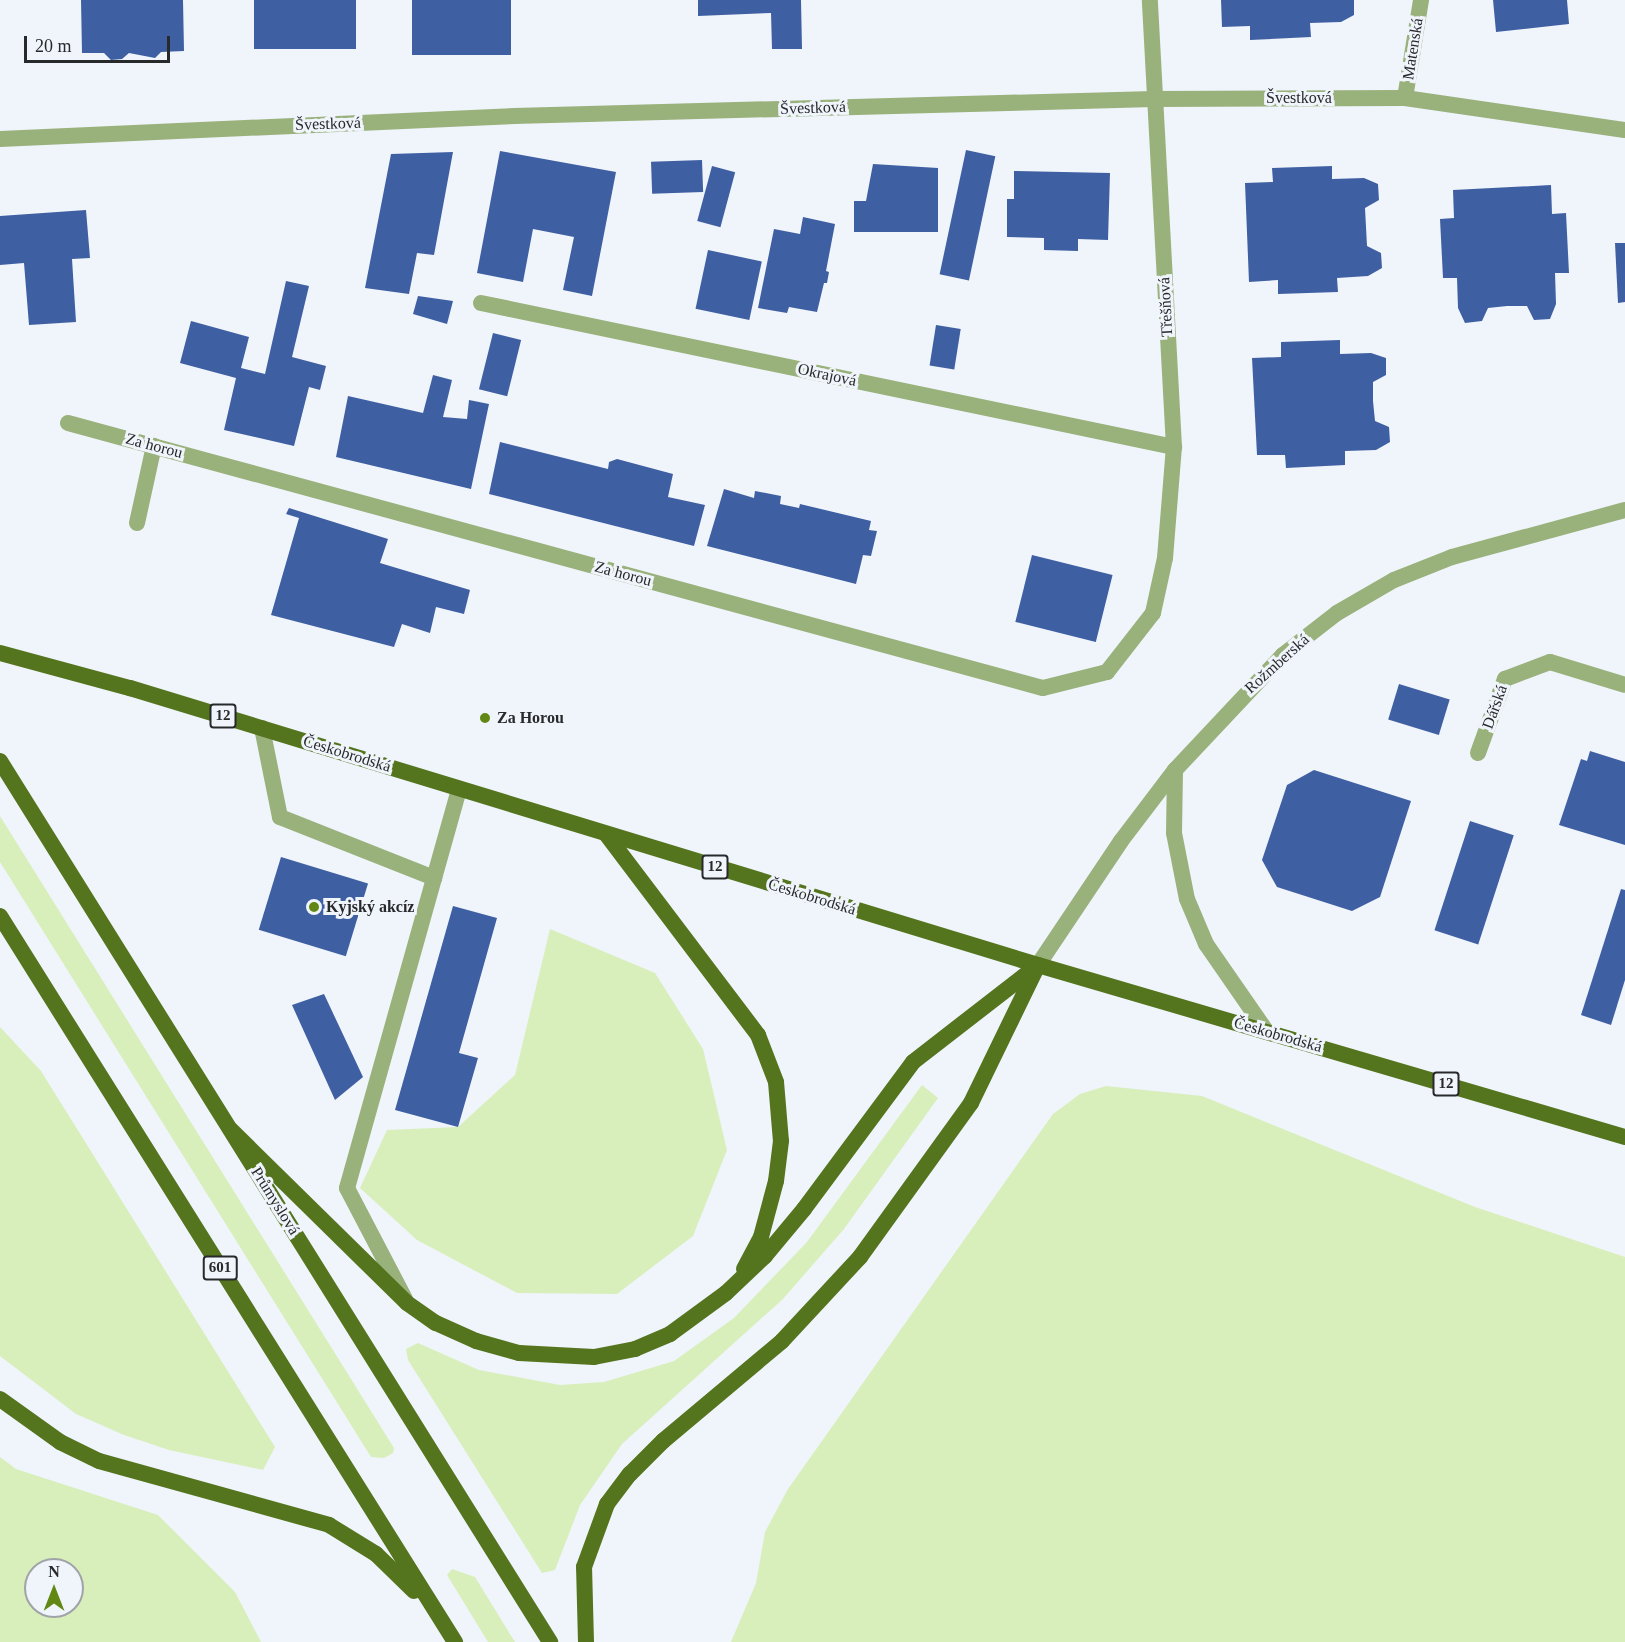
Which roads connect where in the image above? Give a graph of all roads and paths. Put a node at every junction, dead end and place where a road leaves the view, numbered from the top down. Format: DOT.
graph roads {
  1 [pos="1150,0"];
  2 [pos="1421,0"];
  3 [pos="1405,98"];
  4 [pos="1154,99"];
  5 [pos="1625,130"];
  6 [pos="0,139"];
  7 [pos="481,303"];
  8 [pos="68,423"];
  9 [pos="154,446"];
  10 [pos="1174,447"];
  11 [pos="1625,510"];
  12 [pos="138,523"];
  13 [pos="1153,614"];
  14 [pos="0,652"];
  15 [pos="1625,685"];
  16 [pos="262,728"];
  17 [pos="1478,753"];
  18 [pos="0,761"];
  19 [pos="1175,770"];
  20 [pos="459,789"];
  21 [pos="606,834"];
  22 [pos="434,878"];
  23 [pos="0,916"];
  24 [pos="1038,965"];
  25 [pos="1267,1032"];
  26 [pos="231,1130"];
  27 [pos="1625,1137"];
  28 [pos="726,1293"];
  29 [pos="407,1302"];
  30 [pos="0,1399"];
  31 [pos="441,1620"];
  32 [pos="455,1642"];
  33 [pos="550,1642"];
  34 [pos="586,1642"];
  1 -- 4 [label="street, Třešňová"];
  2 -- 3 [label="street, Matenská"];
  3 -- 4 [label="street, Švestková"];
  3 -- 5 [label="street, Švestková"];
  4 -- 6 [label="street, Švestková"];
  4 -- 10 [label="street, Třešňová"];
  7 -- 10 [label="street, Okrajová"];
  8 -- 9 [label="street, Za horou"];
  9 -- 12 [label="street"];
  9 -- 13 [label="street, Za horou"];
  10 -- 13 [label="street, Třešňová"];
  11 -- 19 [label="street, Rožmberská"];
  14 -- 16 [label="main road, Českobrodská / 12"];
  15 -- 17 [label="street, Dářská"];
  16 -- 20 [label="main road, Českobrodská / 12"];
  16 -- 22 [label="street"];
  18 -- 26 [label="main road, Průmyslová"];
  19 -- 24 [label="street, Rožmberská"];
  19 -- 25 [label="street"];
  20 -- 21 [label="main road, Českobrodská / 12"];
  20 -- 22 [label="street"];
  21 -- 24 [label="main road, Českobrodská / 12"];
  21 -- 28 [label="main road"];
  22 -- 29 [label="street"];
  23 -- 31 [label="main road, 601"];
  24 -- 25 [label="main road, Českobrodská / 12"];
  24 -- 28 [label="main road"];
  24 -- 34 [label="main road"];
  25 -- 27 [label="main road, Českobrodská / 12"];
  26 -- 29 [label="main road"];
  26 -- 33 [label="main road, Průmyslová"];
  28 -- 29 [label="main road"];
  30 -- 31 [label="main road"];
  31 -- 32 [label="main road, 601"];
}
